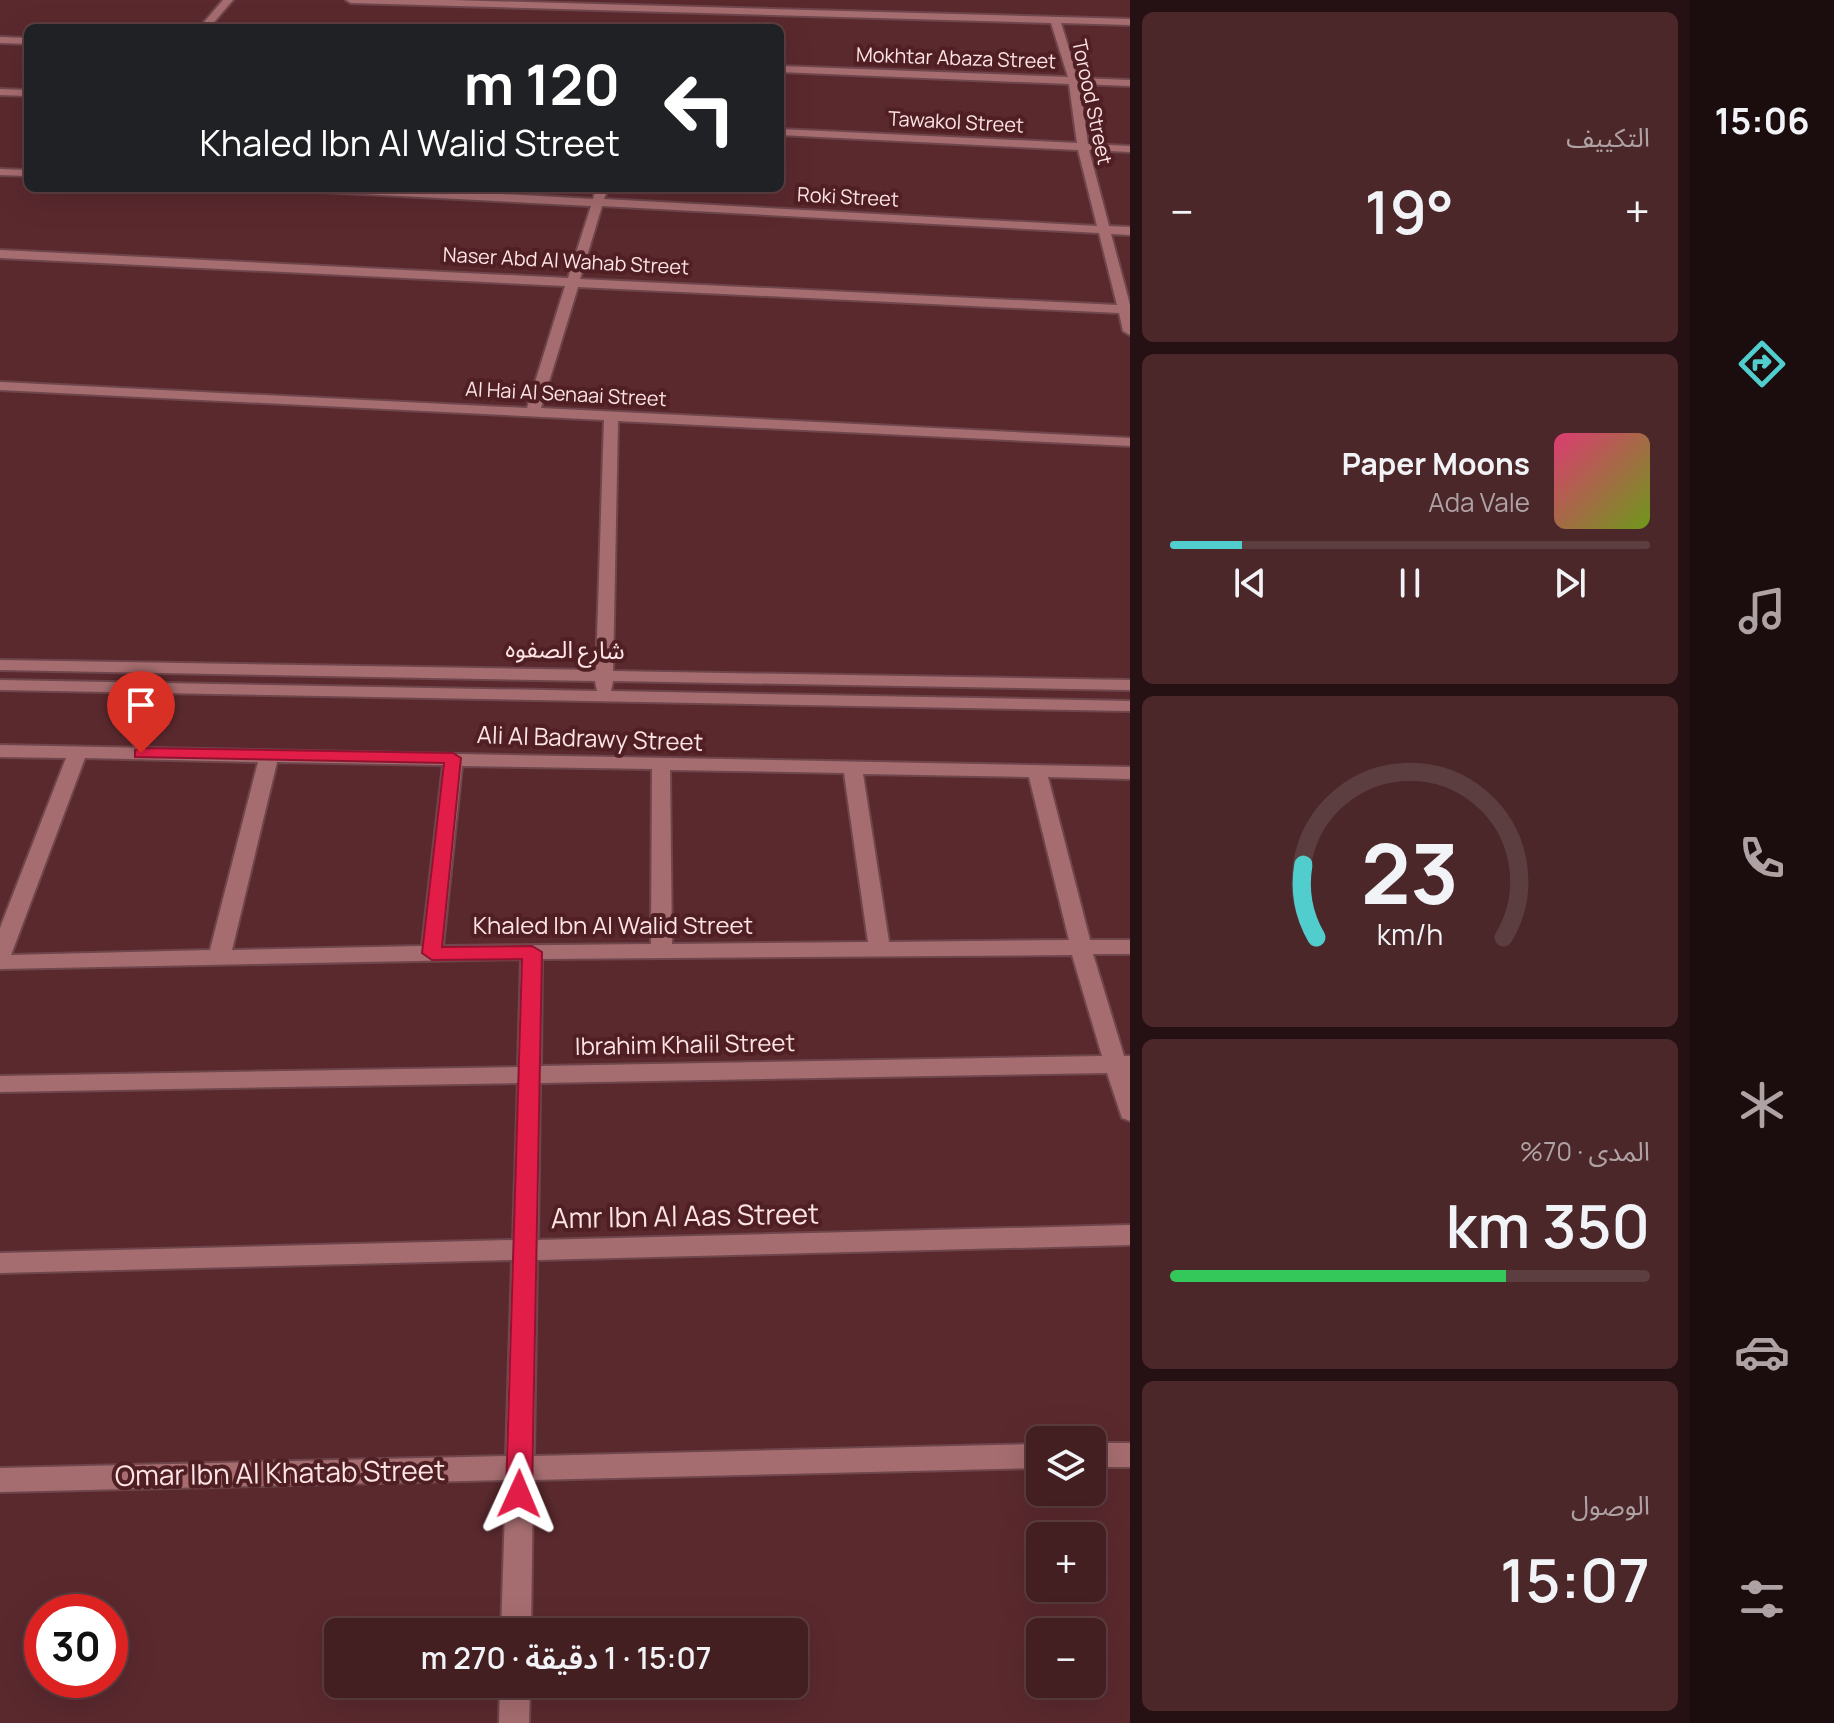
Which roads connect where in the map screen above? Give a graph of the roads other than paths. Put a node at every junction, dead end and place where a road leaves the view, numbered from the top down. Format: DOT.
graph roads {
  1 [pos="228,0"];
  2 [pos="351,0"];
  3 [pos="780,0"];
  4 [pos="912,0"];
  5 [pos="456,2"];
  6 [pos="545,3"];
  7 [pos="656,9"];
  8 [pos="776,12"];
  9 [pos="908,15"];
  10 [pos="1055,20"];
  11 [pos="1130,22"];
  12 [pos="207,24"];
  13 [pos="0,40"];
  14 [pos="24,41"];
  15 [pos="784,69"];
  16 [pos="1074,81"];
  17 [pos="1130,83"];
  18 [pos="0,92"];
  19 [pos="24,93"];
  20 [pos="784,132"];
  21 [pos="1083,147"];
  22 [pos="1130,149"];
  23 [pos="0,172"];
  24 [pos="24,173"];
  25 [pos="482,192"];
  26 [pos="599,195"];
  27 [pos="1103,229"];
  28 [pos="1130,231"];
  29 [pos="0,254"];
  30 [pos="571,280"];
  31 [pos="1127,309"];
  32 [pos="1130,331"];
  33 [pos="0,386"];
  34 [pos="533,412"];
  35 [pos="611,416"];
  36 [pos="1130,442"];
  37 [pos="0,665"];
  38 [pos="604,675"];
  39 [pos="0,685"];
  40 [pos="1130,685"];
  41 [pos="604,696"];
  42 [pos="1130,706"];
  43 [pos="0,751"];
  44 [pos="78,752"];
  45 [pos="269,755"];
  46 [pos="453,758"];
  47 [pos="661,766"];
  48 [pos="853,769"];
  49 [pos="1037,772"];
  50 [pos="1130,773"];
  51 [pos="1130,947"];
  52 [pos="1081,948"];
  53 [pos="880,950"];
  54 [pos="532,952"];
  55 [pos="432,953"];
  56 [pos="662,953"];
  57 [pos="0,955"];
  58 [pos="219,958"];
  59 [pos="0,962"];
  60 [pos="1123,1064"];
  61 [pos="529,1074"];
  62 [pos="0,1084"];
  63 [pos="1130,1112"];
  64 [pos="1130,1235"];
  65 [pos="524,1248"];
  66 [pos="0,1263"];
  67 [pos="1106,1455"];
  68 [pos="1130,1455"];
  69 [pos="1026,1456"];
  70 [pos="520,1467"];
  71 [pos="0,1480"];
  72 [pos="516,1618"];
  73 [pos="515,1698"];
  74 [pos="514,1723"];
  1 -- 12 [label="street"];
  2 -- 5 [label="street"];
  3 -- 8 [label="street"];
  4 -- 9 [label="street"];
  5 -- 6 [label="street"];
  6 -- 7 [label="street"];
  7 -- 8 [label="street"];
  8 -- 9 [label="street"];
  9 -- 10 [label="street"];
  10 -- 11 [label="street"];
  10 -- 16 [label="street, Torood Street"];
  13 -- 14 [label="street"];
  15 -- 16 [label="street, Mokhtar Abaza Street"];
  16 -- 17 [label="street, Mokhtar Abaza Street"];
  16 -- 21 [label="street, Torood Street"];
  18 -- 19 [label="street"];
  20 -- 21 [label="street, Tawakol Street"];
  21 -- 22 [label="street, Tawakol Street"];
  21 -- 27 [label="street, Torood Street"];
  23 -- 24 [label="street"];
  25 -- 26 [label="street, Roki Street"];
  26 -- 27 [label="street, Roki Street"];
  26 -- 30 [label="street"];
  27 -- 28 [label="street, Roki Street"];
  27 -- 31 [label="street, Torood Street"];
  29 -- 30 [label="street, Naser Abd Al Wahab Street"];
  30 -- 31 [label="street, Naser Abd Al Wahab Street"];
  30 -- 34 [label="street"];
  31 -- 32 [label="street, Torood Street"];
  33 -- 34 [label="street, Al Hai Al Senaai Street"];
  34 -- 35 [label="street, Al Hai Al Senaai Street"];
  35 -- 36 [label="street, Al Hai Al Senaai Street"];
  35 -- 38 [label="street"];
  37 -- 38 [label="street, شارع الصفوه"];
  38 -- 40 [label="street, شارع الصفوه"];
  38 -- 41 [label="street"];
  39 -- 41 [label="street, شارع الصفوه"];
  41 -- 42 [label="street, شارع الصفوه"];
  43 -- 44 [label="street, Ali Al Badrawy Street"];
  44 -- 45 [label="street, Ali Al Badrawy Street"];
  44 -- 57 [label="street"];
  45 -- 46 [label="street, Ali Al Badrawy Street"];
  45 -- 58 [label="street"];
  46 -- 47 [label="street, Ali Al Badrawy Street"];
  46 -- 55 [label="street"];
  47 -- 48 [label="street, Ali Al Badrawy Street"];
  47 -- 56 [label="street"];
  48 -- 49 [label="street, Ali Al Badrawy Street"];
  48 -- 53 [label="street"];
  49 -- 50 [label="street, Ali Al Badrawy Street"];
  49 -- 52 [label="street"];
  51 -- 52 [label="street, Khaled Ibn Al Walid Street"];
  52 -- 53 [label="street, Khaled Ibn Al Walid Street"];
  52 -- 60 [label="street"];
  53 -- 56 [label="street, Khaled Ibn Al Walid Street"];
  54 -- 55 [label="street, Khaled Ibn Al Walid Street"];
  54 -- 56 [label="street, Khaled Ibn Al Walid Street"];
  54 -- 61 [label="street"];
  55 -- 58 [label="street, Khaled Ibn Al Walid Street"];
  58 -- 59 [label="street, Khaled Ibn Al Walid Street"];
  60 -- 61 [label="street, Ibrahim Khalil Street"];
  60 -- 63 [label="street"];
  61 -- 62 [label="street, Ibrahim Khalil Street"];
  61 -- 65 [label="street"];
  64 -- 65 [label="street, Amr Ibn Al Aas Street"];
  65 -- 66 [label="street, Amr Ibn Al Aas Street"];
  65 -- 70 [label="street"];
  67 -- 68 [label="street"];
  69 -- 70 [label="street, Omar Ibn Al Khatab Street"];
  70 -- 71 [label="street, Omar Ibn Al Khatab Street"];
  70 -- 72 [label="street"];
  73 -- 74 [label="street"];
}
